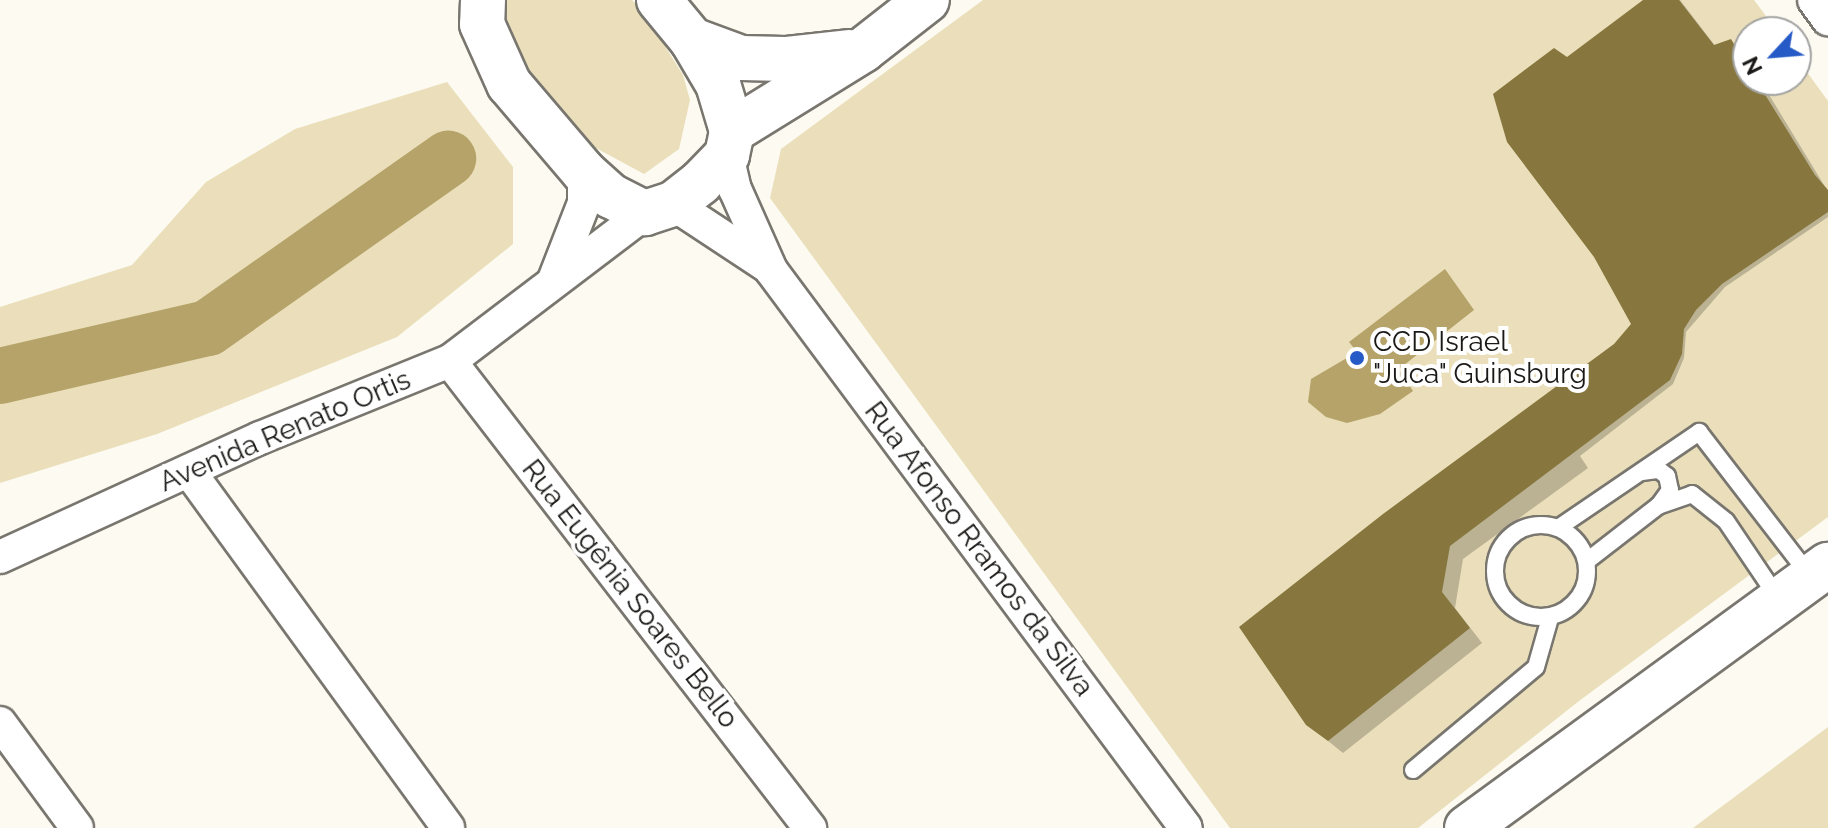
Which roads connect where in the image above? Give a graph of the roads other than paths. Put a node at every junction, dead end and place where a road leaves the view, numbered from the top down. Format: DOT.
graph roads {
  1 [pos="659,0"];
  2 [pos="927,0"];
  3 [pos="1814,0"];
  4 [pos="477,8"];
  5 [pos="1828,19"];
  6 [pos="692,40"];
  7 [pos="863,50"];
  8 [pos="729,143"];
  9 [pos="584,172"];
  10 [pos="659,209"];
  11 [pos="771,270"];
  12 [pos="554,280"];
  13 [pos="450,361"];
  14 [pos="189,471"];
  15 [pos="1638,473"];
  16 [pos="1658,506"];
  17 [pos="1558,528"];
  18 [pos="0,557"];
  19 [pos="1587,561"];
  20 [pos="1806,581"];
  21 [pos="1550,618"];
  22 [pos="0,723"];
  23 [pos="1413,770"];
  24 [pos="77,828"];
  25 [pos="448,828"];
  26 [pos="810,828"];
  27 [pos="1186,828"];
  28 [pos="1467,828"];
  1 -- 6 [label="street"];
  2 -- 7 [label="street"];
  3 -- 5 [label="street"];
  4 -- 9 [label="street"];
  6 -- 7 [label="street"];
  6 -- 8 [label="street"];
  7 -- 8 [label="street"];
  8 -- 10 [label="street"];
  8 -- 11 [label="street, Rua Afonso Rramos da Silva"];
  9 -- 10 [label="street"];
  9 -- 12 [label="street, Avenida Renato Ortis"];
  10 -- 11 [label="street, Rua Afonso Rramos da Silva"];
  10 -- 12 [label="street, Avenida Renato Ortis"];
  11 -- 27 [label="street, Rua Afonso Rramos da Silva"];
  12 -- 13 [label="street, Avenida Renato Ortis"];
  13 -- 14 [label="street, Avenida Renato Ortis"];
  13 -- 26 [label="street, Rua Eugênia Soares Bello"];
  14 -- 18 [label="street, Avenida Renato Ortis"];
  14 -- 25 [label="street"];
  15 -- 16 [label="lane"];
  15 -- 17 [label="lane"];
  15 -- 20 [label="lane"];
  16 -- 19 [label="lane"];
  16 -- 20 [label="lane"];
  17 -- 19 [label="lane"];
  17 -- 21 [label="lane"];
  19 -- 21 [label="lane"];
  20 -- 28 [label="street"];
  21 -- 23 [label="lane"];
  22 -- 24 [label="street"];
}
